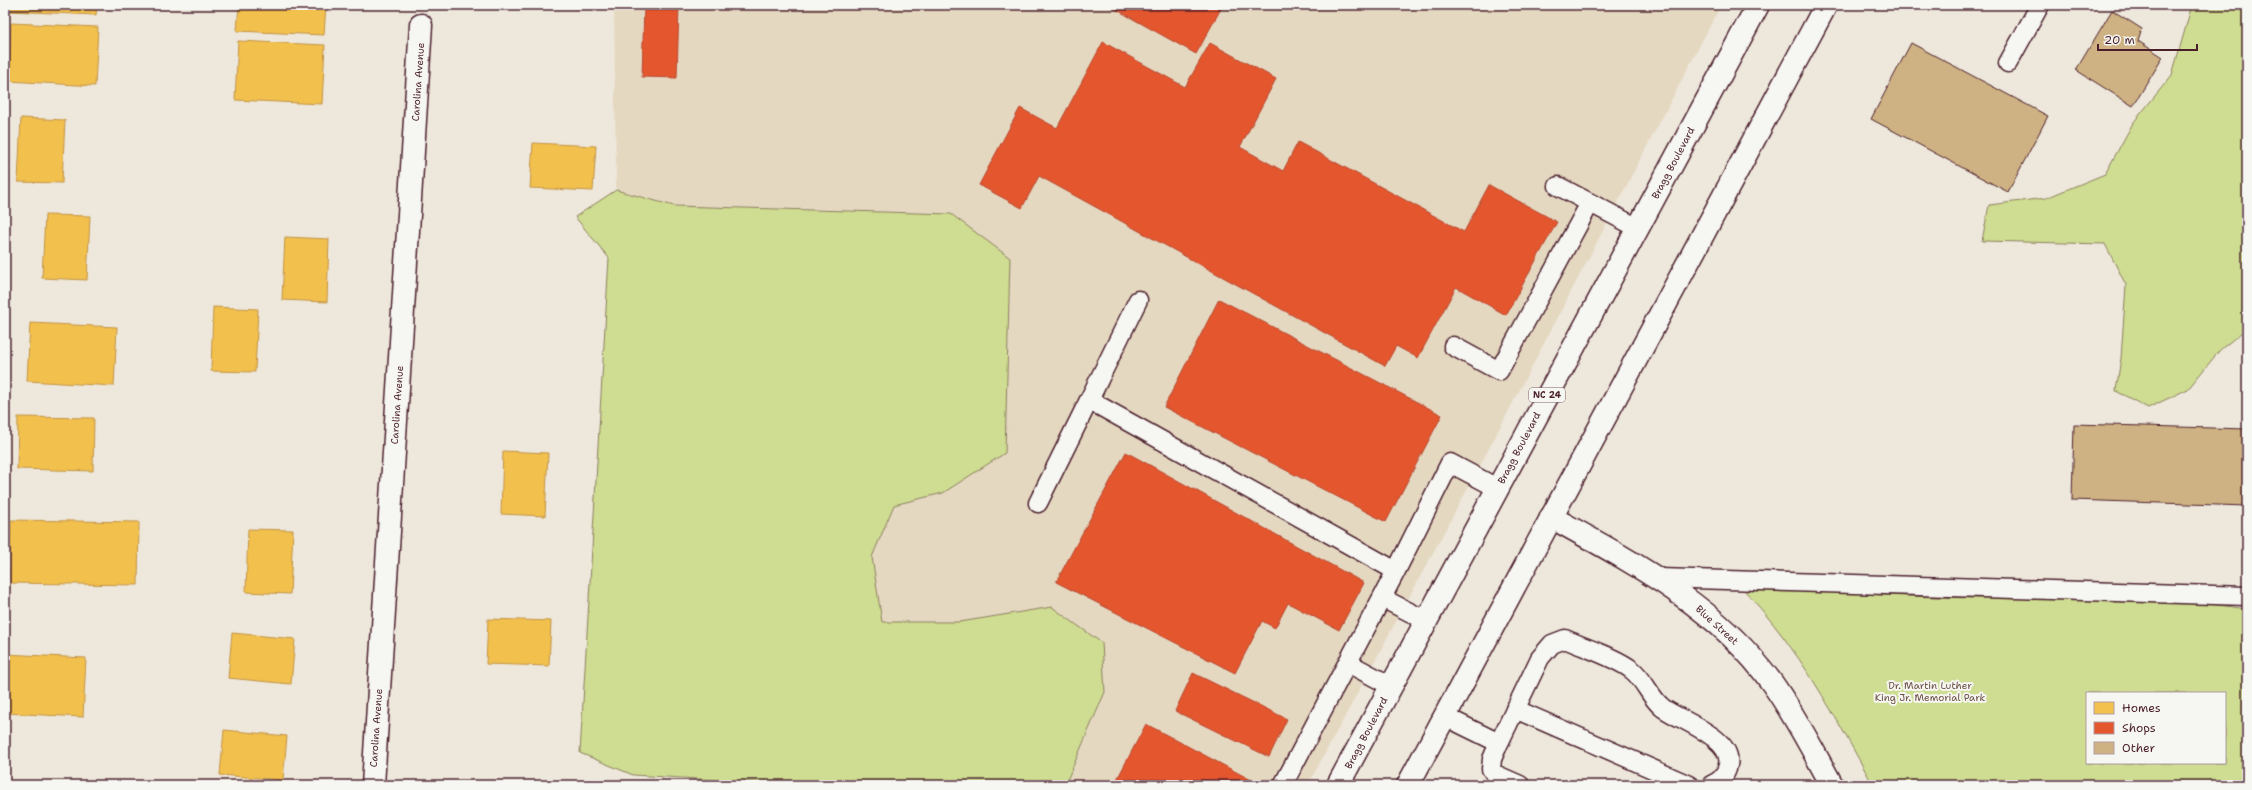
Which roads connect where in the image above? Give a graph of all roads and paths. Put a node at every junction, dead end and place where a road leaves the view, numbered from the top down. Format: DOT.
graph roads {
  1 [pos="1758,5"];
  2 [pos="1826,5"];
  3 [pos="2040,5"];
  4 [pos="421,25"];
  5 [pos="2008,63"];
  6 [pos="1558,186"];
  7 [pos="1590,203"];
  8 [pos="1638,228"];
  9 [pos="1138,300"];
  10 [pos="1453,346"];
  11 [pos="1089,400"];
  12 [pos="1497,488"];
  13 [pos="1038,503"];
  14 [pos="1551,517"];
  15 [pos="1396,571"];
  16 [pos="1659,578"];
  17 [pos="2247,596"];
  18 [pos="1382,598"];
  19 [pos="1427,620"];
  20 [pos="1348,663"];
  21 [pos="1391,686"];
  22 [pos="1515,709"];
  23 [pos="1444,716"];
  24 [pos="1499,744"];
  25 [pos="1513,784"];
  26 [pos="372,785"];
  27 [pos="1283,785"];
  28 [pos="1338,785"];
  29 [pos="1408,785"];
  30 [pos="1689,785"];
  31 [pos="1712,785"];
  32 [pos="1832,785"];
  1 -- 8 [label="main road, Bragg Boulevard / NC 24"];
  2 -- 14 [label="main road"];
  3 -- 5 [label="lane"];
  4 -- 26 [label="main road, Carolina Avenue"];
  6 -- 7 [label="lane"];
  7 -- 8 [label="lane"];
  7 -- 10 [label="lane"];
  8 -- 12 [label="main road, Bragg Boulevard / NC 24"];
  9 -- 11 [label="lane"];
  11 -- 13 [label="lane"];
  11 -- 15 [label="lane"];
  12 -- 15 [label="lane"];
  12 -- 19 [label="main road, Bragg Boulevard / NC 24"];
  14 -- 16 [label="main road, Blue Street"];
  14 -- 23 [label="main road"];
  15 -- 18 [label="lane"];
  16 -- 17 [label="lane"];
  16 -- 32 [label="main road, Blue Street"];
  18 -- 19 [label="lane"];
  18 -- 20 [label="lane"];
  19 -- 21 [label="main road, Bragg Boulevard / NC 24"];
  20 -- 21 [label="lane"];
  20 -- 27 [label="lane"];
  21 -- 28 [label="main road, Bragg Boulevard / NC 24"];
  22 -- 24 [label="lane"];
  22 -- 30 [label="lane"];
  22 -- 31 [label="lane"];
  23 -- 24 [label="lane"];
  23 -- 29 [label="main road"];
  24 -- 25 [label="lane"];
}
